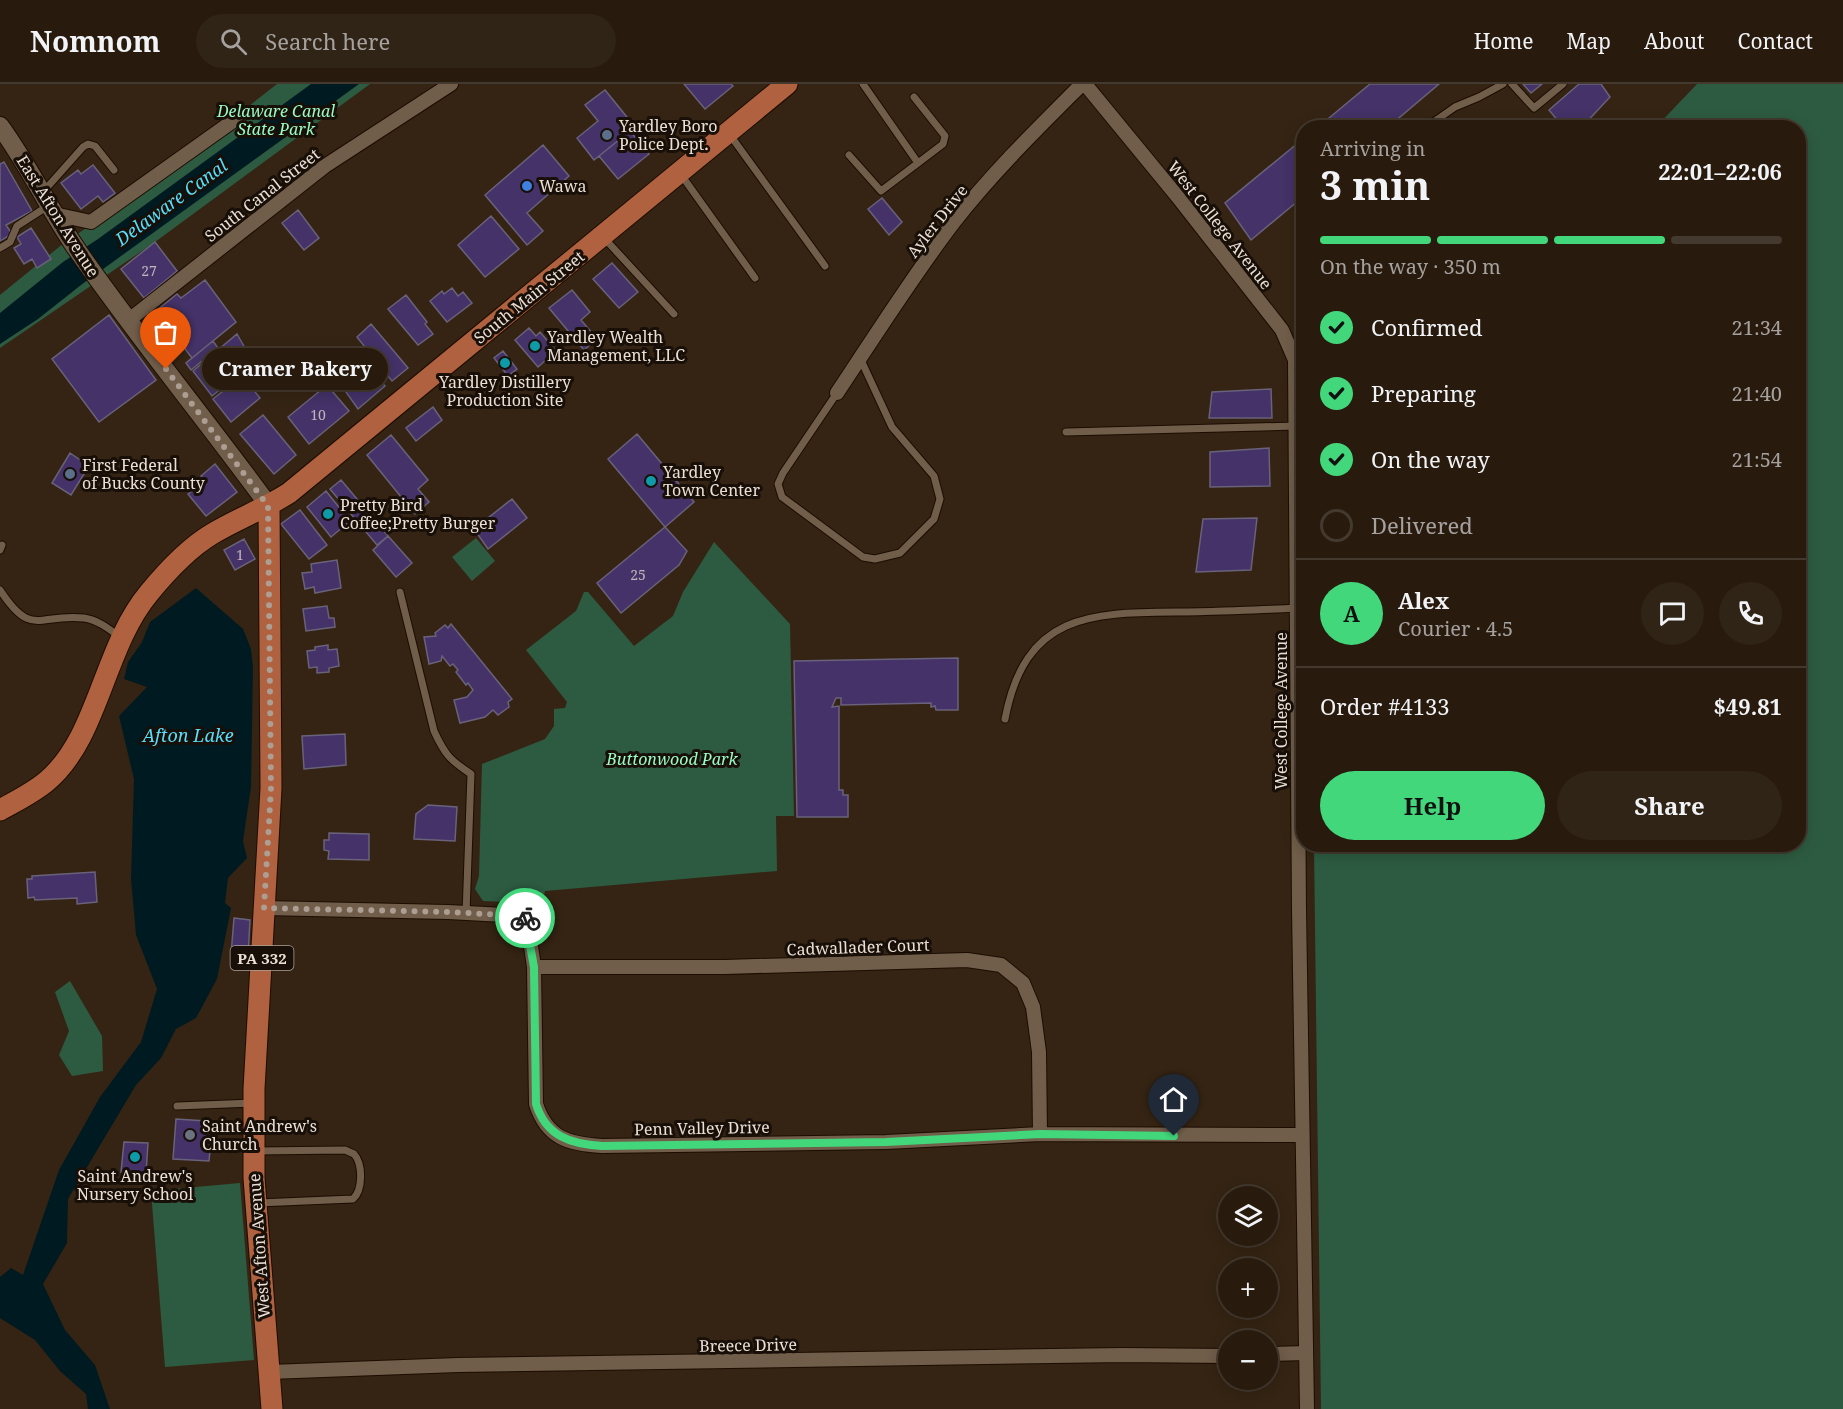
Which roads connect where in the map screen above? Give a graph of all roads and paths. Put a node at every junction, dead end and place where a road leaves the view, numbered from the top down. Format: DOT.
graph roads {
  1 [pos="451,84"];
  2 [pos="787,84"];
  3 [pos="863,84"];
  4 [pos="1084,84"];
  5 [pos="1503,84"];
  6 [pos="1512,84"];
  7 [pos="1563,84"];
  8 [pos="914,97"];
  9 [pos="240,116"];
  10 [pos="1436,120"];
  11 [pos="729,133"];
  12 [pos="3,137"];
  13 [pos="849,155"];
  14 [pos="918,163"];
  15 [pos="114,170"];
  16 [pos="680,173"];
  17 [pos="49,204"];
  18 [pos="603,237"];
  19 [pos="0,248"];
  20 [pos="825,266"];
  21 [pos="755,278"];
  22 [pos="674,314"];
  23 [pos="129,320"];
  24 [pos="1296,347"];
  25 [pos="1296,352"];
  26 [pos="860,358"];
  27 [pos="837,393"];
  28 [pos="1296,426"];
  29 [pos="1066,432"];
  30 [pos="268,506"];
  31 [pos="0,590"];
  32 [pos="400,592"];
  33 [pos="1296,608"];
  34 [pos="120,637"];
  35 [pos="1005,719"];
  36 [pos="0,810"];
  37 [pos="1299,852"];
  38 [pos="264,908"];
  39 [pos="466,914"];
  40 [pos="534,967"];
  41 [pos="254,1102"];
  42 [pos="177,1106"];
  43 [pos="1040,1134"];
  44 [pos="1302,1135"];
  45 [pos="254,1151"];
  46 [pos="255,1203"];
  47 [pos="1306,1353"];
  48 [pos="1278,1354"];
  49 [pos="1218,1356"];
  50 [pos="269,1372"];
  51 [pos="272,1409"];
  52 [pos="1307,1409"];
  1 -- 23 [label="street, South Canal Street"];
  2 -- 11 [label="main road, South Main Street"];
  3 -- 14 [label="lane"];
  4 -- 24 [label="street, West College Avenue"];
  4 -- 26 [label="street, Ayler Drive"];
  5 -- 10 [label="lane"];
  6 -- 7 [label="lane"];
  8 -- 14 [label="lane"];
  9 -- 17 [label="street"];
  11 -- 16 [label="main road, South Main Street"];
  11 -- 20 [label="lane"];
  12 -- 17 [label="main road, East Afton Avenue"];
  13 -- 14 [label="lane"];
  15 -- 17 [label="lane"];
  16 -- 18 [label="main road, South Main Street"];
  16 -- 21 [label="lane"];
  17 -- 19 [label="lane"];
  17 -- 23 [label="main road, East Afton Avenue"];
  18 -- 22 [label="lane"];
  18 -- 30 [label="main road, South Main Street"];
  23 -- 30 [label="main road, East Afton Avenue"];
  25 -- 28 [label="street, West College Avenue"];
  26 -- 27 [label="street, Ayler Drive"];
  26 -- 27 [label="lane"];
  28 -- 29 [label="lane"];
  30 -- 34 [label="main road, South Main Street"];
  30 -- 38 [label="main road, West Afton Avenue / PA 332"];
  31 -- 34 [label="lane"];
  32 -- 39 [label="lane"];
  33 -- 35 [label="lane"];
  34 -- 36 [label="main road, South Main Street"];
  37 -- 44 [label="street, West College Avenue"];
  38 -- 39 [label="street, Penn Valley Drive"];
  38 -- 41 [label="main road, West Afton Avenue / PA 332"];
  39 -- 40 [label="street, Penn Valley Drive"];
  40 -- 43 [label="street, Cadwallader Court"];
  40 -- 43 [label="street, Penn Valley Drive"];
  41 -- 42 [label="lane"];
  41 -- 45 [label="main road, West Afton Avenue / PA 332"];
  43 -- 44 [label="street, Penn Valley Drive"];
  44 -- 47 [label="street, West College Avenue"];
  45 -- 46 [label="main road, West Afton Avenue / PA 332"];
  45 -- 46 [label="lane"];
  46 -- 50 [label="main road, West Afton Avenue / PA 332"];
  47 -- 48 [label="street"];
  47 -- 52 [label="street, West College Avenue"];
  49 -- 50 [label="street, Breece Drive"];
  50 -- 51 [label="main road, West Afton Avenue / PA 332"];
}
